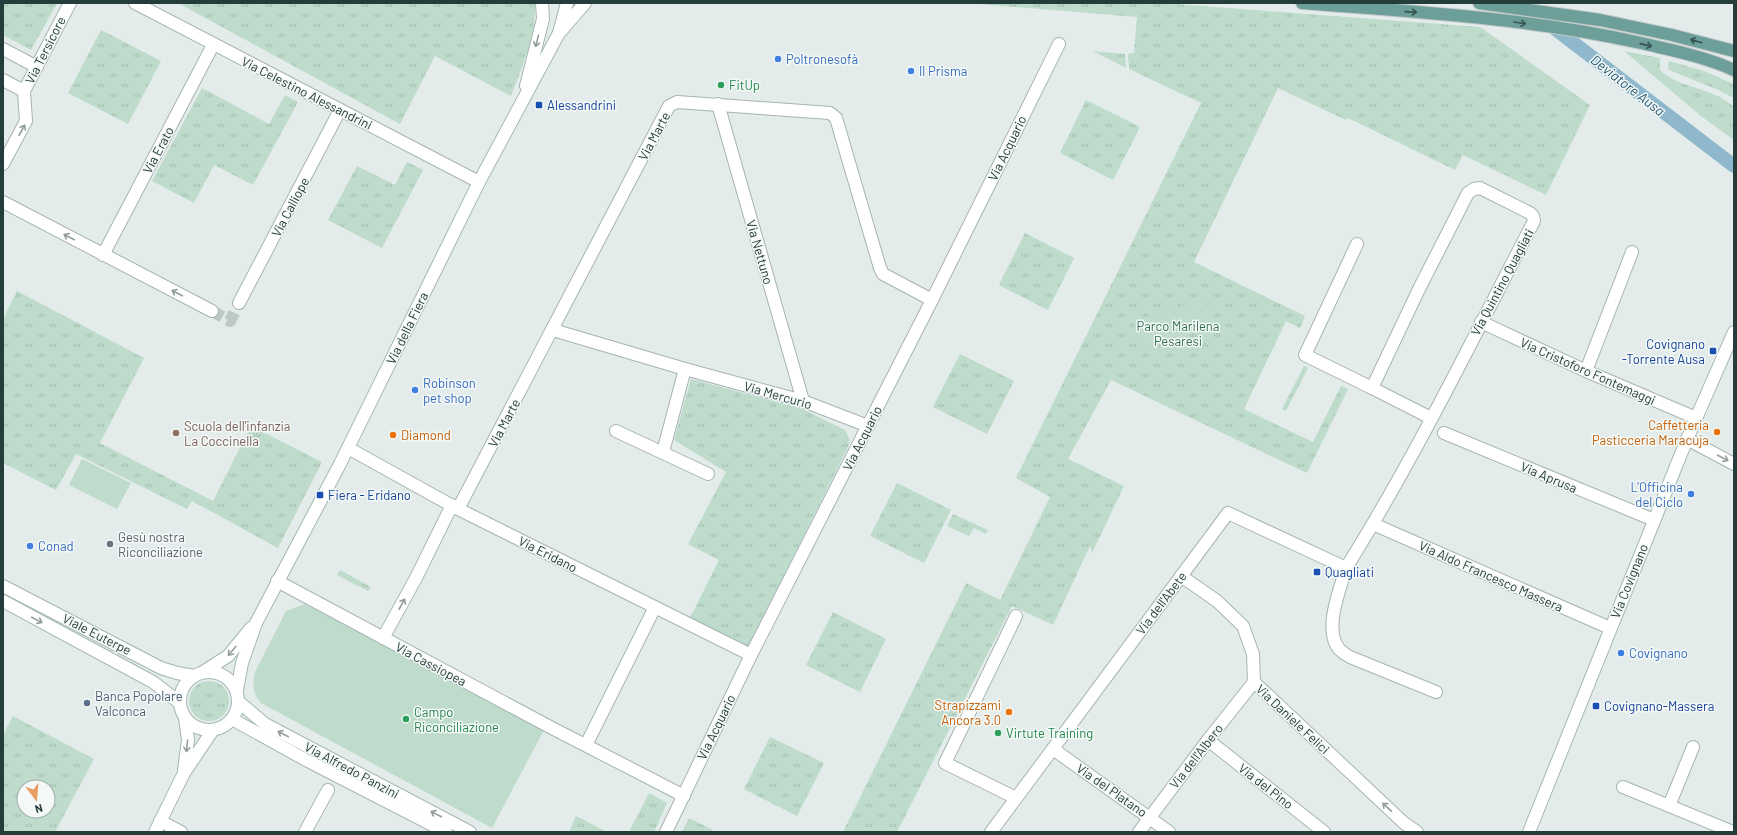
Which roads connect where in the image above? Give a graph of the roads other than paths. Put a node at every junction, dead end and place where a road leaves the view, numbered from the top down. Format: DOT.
graph roads {
  1 [pos="70,3"];
  2 [pos="135,3"];
  3 [pos="542,3"];
  4 [pos="567,3"];
  5 [pos="585,3"];
  6 [pos="1302,3"];
  7 [pos="1479,3"];
  8 [pos="559,33"];
  9 [pos="1059,44"];
  10 [pos="213,45"];
  11 [pos="3,49"];
  12 [pos="1734,51"];
  13 [pos="37,67"];
  14 [pos="1734,70"];
  15 [pos="3,80"];
  16 [pos="24,91"];
  17 [pos="718,104"];
  18 [pos="521,106"];
  19 [pos="340,110"];
  20 [pos="3,164"];
  21 [pos="479,182"];
  22 [pos="3,202"];
  23 [pos="1357,244"];
  24 [pos="1632,252"];
  25 [pos="103,255"];
  26 [pos="932,300"];
  27 [pos="239,303"];
  28 [pos="212,311"];
  29 [pos="1481,322"];
  30 [pos="553,330"];
  31 [pos="1734,332"];
  32 [pos="686,369"];
  33 [pos="1586,371"];
  34 [pos="1372,388"];
  35 [pos="803,401"];
  36 [pos="1431,418"];
  37 [pos="1696,418"];
  38 [pos="868,426"];
  39 [pos="616,431"];
  40 [pos="1444,433"];
  41 [pos="1687,439"];
  42 [pos="348,448"];
  43 [pos="663,452"];
  44 [pos="1734,464"];
  45 [pos="708,474"];
  46 [pos="455,507"];
  47 [pos="1654,520"];
  48 [pos="1373,524"];
  49 [pos="1346,568"];
  50 [pos="1181,576"];
  51 [pos="277,581"];
  52 [pos="3,586"];
  53 [pos="3,601"];
  54 [pos="655,607"];
  55 [pos="1016,616"];
  56 [pos="256,623"];
  57 [pos="1610,628"];
  58 [pos="383,638"];
  59 [pos="751,655"];
  60 [pos="199,674"];
  61 [pos="1254,682"];
  62 [pos="237,690"];
  63 [pos="1436,692"];
  64 [pos="239,702"];
  65 [pos="180,703"];
  66 [pos="185,718"];
  67 [pos="232,719"];
  68 [pos="213,730"];
  69 [pos="1208,740"];
  70 [pos="586,745"];
  71 [pos="1693,747"];
  72 [pos="1053,749"];
  73 [pos="184,774"];
  74 [pos="1623,787"];
  75 [pos="328,790"];
  76 [pos="684,796"];
  77 [pos="1016,798"];
  78 [pos="1669,806"];
  79 [pos="1150,817"];
  80 [pos="158,827"];
  81 [pos="1403,828"];
  82 [pos="181,832"];
  83 [pos="305,832"];
  84 [pos="446,832"];
  85 [pos="470,832"];
  86 [pos="666,832"];
  87 [pos="991,832"];
  88 [pos="1139,832"];
  89 [pos="1170,832"];
  90 [pos="1324,832"];
  91 [pos="1417,832"];
  92 [pos="1528,832"];
  93 [pos="1733,832"];
  1 -- 13 [label="street, Via Tersicore"];
  2 -- 10 [label="street, Via Celestino Alessandrini"];
  3 -- 18 [label="street, one-way"];
  4 -- 8 [label="street, Via della Fiera"];
  5 -- 8 [label="street, Via della Fiera"];
  6 -- 14 [label="main road, one-way"];
  12 -- 7 [label="main road, one-way"];
  8 -- 18 [label="street, Via della Fiera"];
  9 -- 26 [label="street, Via Acquario"];
  10 -- 19 [label="street, Via Celestino Alessandrini"];
  10 -- 25 [label="street, Via Erato"];
  11 -- 13 [label="street"];
  13 -- 16 [label="street, Via Tersicore"];
  15 -- 16 [label="street"];
  20 -- 16 [label="street, Via Tersicore, one-way"];
  17 -- 26 [label="street, Via Marte"];
  17 -- 30 [label="street, Via Marte"];
  17 -- 35 [label="street, Via Nettuno"];
  18 -- 21 [label="street, Via della Fiera"];
  19 -- 21 [label="street, Via Celestino Alessandrini"];
  19 -- 27 [label="street, Via Calliope"];
  21 -- 42 [label="street, Via della Fiera"];
  25 -- 22 [label="street, one-way"];
  23 -- 34 [label="street"];
  24 -- 33 [label="street"];
  28 -- 25 [label="street, one-way"];
  26 -- 38 [label="street, Via Acquario"];
  29 -- 33 [label="street, Via Cristoforo Fontemaggi"];
  29 -- 34 [label="street, Via Quintino Quagliati"];
  29 -- 36 [label="street, Via Quintino Quagliati"];
  30 -- 32 [label="street, Via Mercurio"];
  30 -- 46 [label="street, Via Marte"];
  31 -- 37 [label="street, Via Covignano"];
  32 -- 35 [label="street, Via Mercurio"];
  32 -- 43 [label="street"];
  33 -- 37 [label="street, Via Cristoforo Fontemaggi"];
  34 -- 36 [label="street"];
  35 -- 38 [label="street, Via Mercurio"];
  36 -- 48 [label="street"];
  37 -- 41 [label="street, Via Covignano"];
  38 -- 59 [label="street, Via Acquario"];
  39 -- 43 [label="street"];
  40 -- 47 [label="street, Via Aprusa"];
  41 -- 44 [label="street, one-way"];
  41 -- 47 [label="street, Via Covignano"];
  42 -- 46 [label="street, Via Eridano"];
  42 -- 51 [label="street, Via della Fiera"];
  43 -- 45 [label="street"];
  46 -- 54 [label="street, Via Eridano"];
  58 -- 46 [label="street, Via Marte, one-way"];
  47 -- 57 [label="street, Via Covignano"];
  48 -- 49 [label="street"];
  48 -- 57 [label="street, Via Aldo Francesco Massera"];
  49 -- 50 [label="street, Via dell'Abete"];
  49 -- 63 [label="street"];
  50 -- 61 [label="street, Via Daniele Felici"];
  50 -- 72 [label="street, Via dell'Abete"];
  51 -- 56 [label="street, Via della Fiera"];
  51 -- 58 [label="street, Via Cassiopea"];
  52 -- 60 [label="street, Viale Euterpe"];
  53 -- 65 [label="street, Viale Euterpe, one-way"];
  54 -- 59 [label="street, Via Eridano"];
  54 -- 70 [label="street"];
  55 -- 77 [label="street"];
  56 -- 60 [label="street, Via della Fiera, one-way"];
  56 -- 62 [label="street, Via della Fiera"];
  57 -- 92 [label="street, Via Covignano"];
  58 -- 70 [label="street, Via Cassiopea"];
  59 -- 76 [label="street, Via Acquario"];
  60 -- 62 [label="street"];
  60 -- 65 [label="street"];
  61 -- 69 [label="street, Via dell'Albero"];
  81 -- 61 [label="street, Via Daniele Felici, one-way"];
  62 -- 64 [label="street"];
  64 -- 67 [label="street"];
  85 -- 64 [label="street, Via Alfredo Panzini, one-way"];
  65 -- 66 [label="street"];
  66 -- 68 [label="street"];
  66 -- 73 [label="street, one-way"];
  67 -- 68 [label="street"];
  67 -- 84 [label="street, Via Alfredo Panzini"];
  68 -- 73 [label="street"];
  69 -- 79 [label="street, Via dell'Albero"];
  69 -- 90 [label="street, Via del Pino"];
  70 -- 76 [label="street, Via Cassiopea"];
  71 -- 78 [label="street"];
  72 -- 77 [label="street, Via dell'Abete"];
  72 -- 79 [label="street, Via del Platano"];
  73 -- 80 [label="street"];
  74 -- 78 [label="street"];
  75 -- 83 [label="street"];
  76 -- 86 [label="street, Via Acquario"];
  77 -- 87 [label="street, Via dell'Abete"];
  78 -- 93 [label="street"];
  79 -- 88 [label="street, Via dell'Albero"];
  79 -- 89 [label="street, Via del Platano"];
  80 -- 82 [label="street"];
  81 -- 91 [label="street, Via Daniele Felici"];
}
